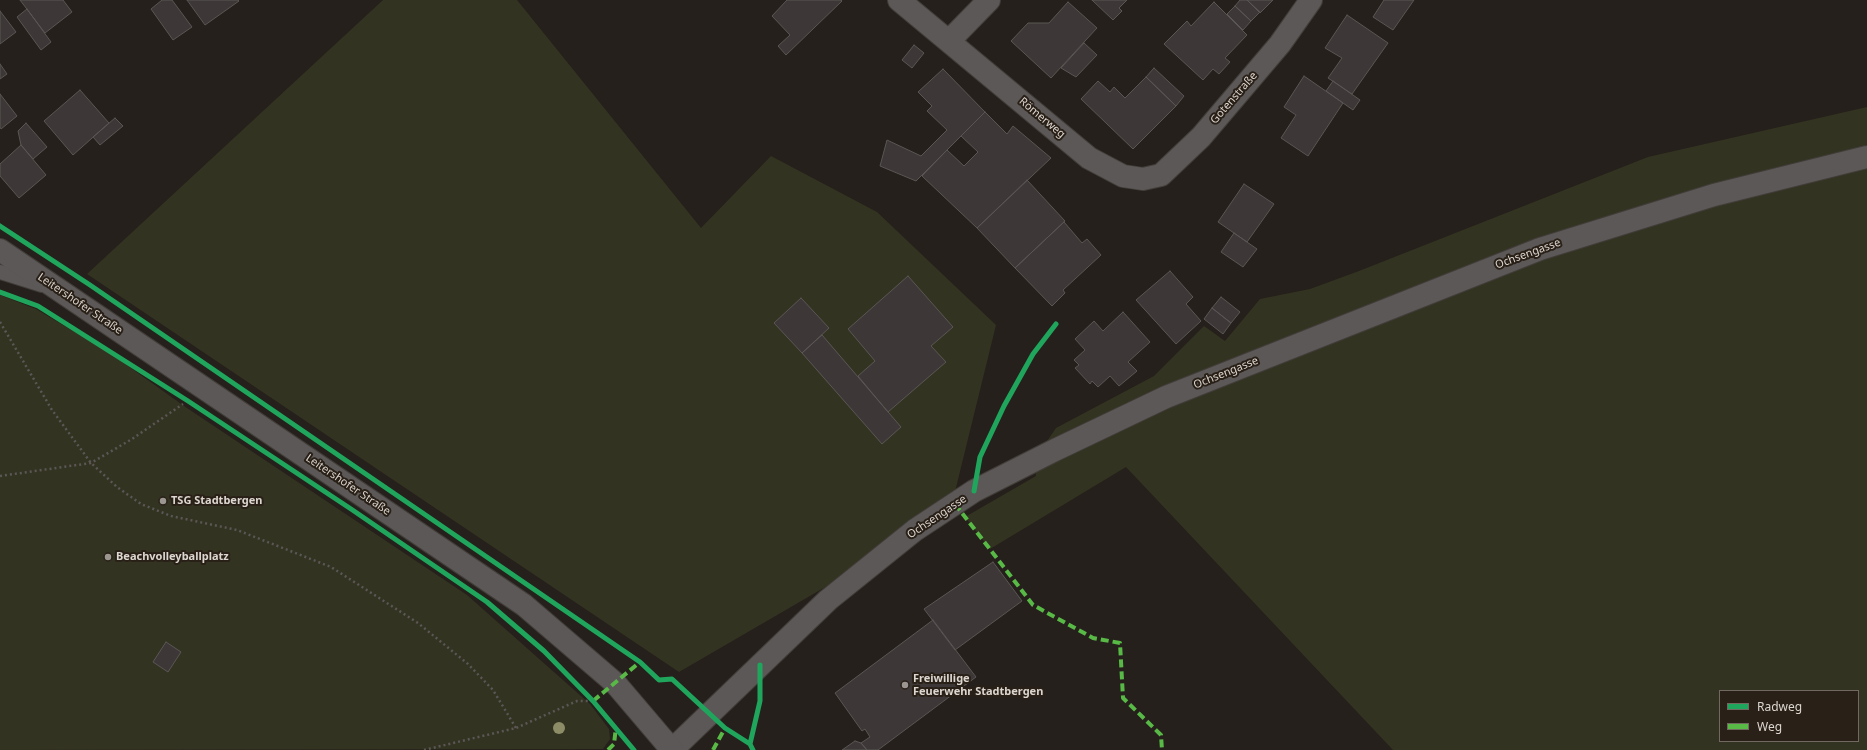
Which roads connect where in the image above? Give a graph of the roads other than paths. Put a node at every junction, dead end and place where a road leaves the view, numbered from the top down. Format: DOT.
graph roads {
  1 [pos="899,0"];
  2 [pos="989,0"];
  3 [pos="1311,0"];
  4 [pos="949,41"];
  5 [pos="1867,157"];
  6 [pos="1143,179"];
  7 [pos="0,250"];
  8 [pos="0,272"];
  9 [pos="61,290"];
  10 [pos="672,750"];
  1 -- 4 [label="street, Römerweg"];
  2 -- 4 [label="street"];
  3 -- 6 [label="street, Gotenstraße"];
  4 -- 6 [label="street, Römerweg"];
  5 -- 10 [label="street, Ochsengasse"];
  7 -- 9 [label="street, Leitershofer Straße"];
  8 -- 9 [label="lane"];
  9 -- 10 [label="street, Leitershofer Straße"];
}
